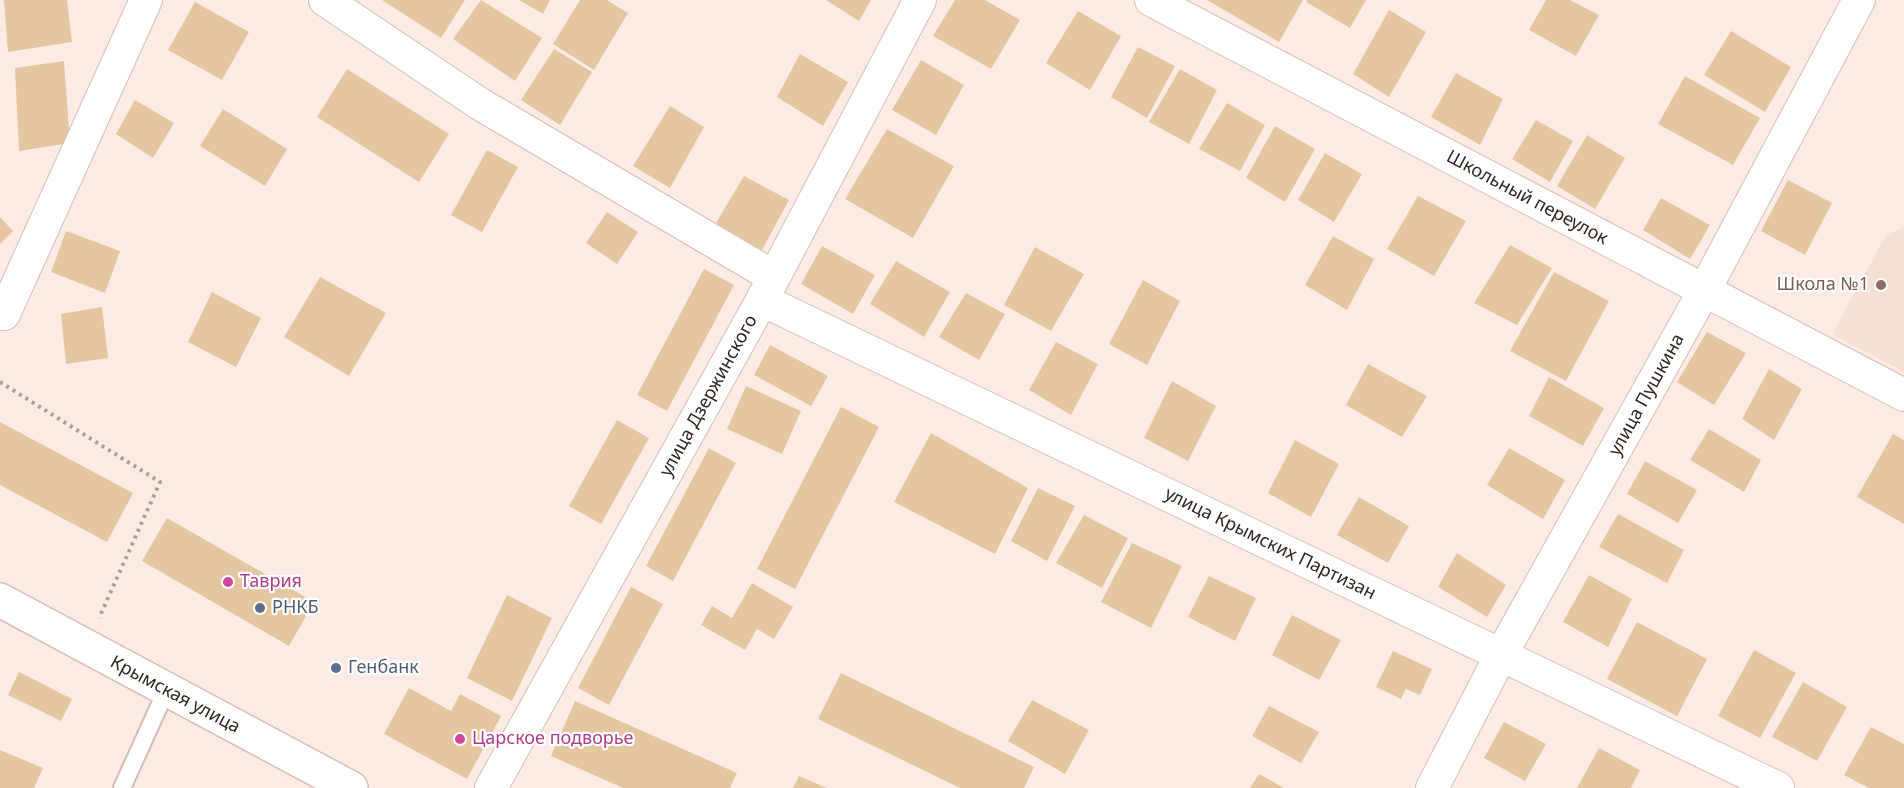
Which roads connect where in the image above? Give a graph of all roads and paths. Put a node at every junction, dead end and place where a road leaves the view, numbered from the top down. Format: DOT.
graph roads {
  1 [pos="146,0"];
  2 [pos="325,0"];
  3 [pos="920,0"];
  4 [pos="1151,0"];
  5 [pos="1859,0"];
  6 [pos="768,289"];
  7 [pos="1704,291"];
  8 [pos="4,314"];
  9 [pos="0,382"];
  10 [pos="1904,395"];
  11 [pos="0,600"];
  12 [pos="86,647"];
  13 [pos="1501,655"];
  14 [pos="165,691"];
  15 [pos="339,784"];
  16 [pos="122,788"];
  17 [pos="491,788"];
  18 [pos="1432,788"];
  19 [pos="1778,788"];
  1 -- 8 [label="street"];
  2 -- 6 [label="street, улица Крымских Партизан"];
  3 -- 6 [label="street, улица Дзержинского"];
  4 -- 7 [label="street, Школьный переулок"];
  5 -- 7 [label="street, улица Пушкина"];
  6 -- 13 [label="street, улица Крымских Партизан"];
  6 -- 17 [label="street, улица Дзержинского"];
  7 -- 10 [label="street, Школьный переулок"];
  7 -- 13 [label="street, улица Пушкина"];
  9 -- 12 [label="path"];
  11 -- 12 [label="main road, Крымская улица"];
  12 -- 14 [label="main road, Крымская улица"];
  13 -- 18 [label="street, улица Пушкина"];
  13 -- 19 [label="street, улица Крымских Партизан"];
  14 -- 15 [label="main road, Крымская улица"];
  14 -- 16 [label="lane"];
}
